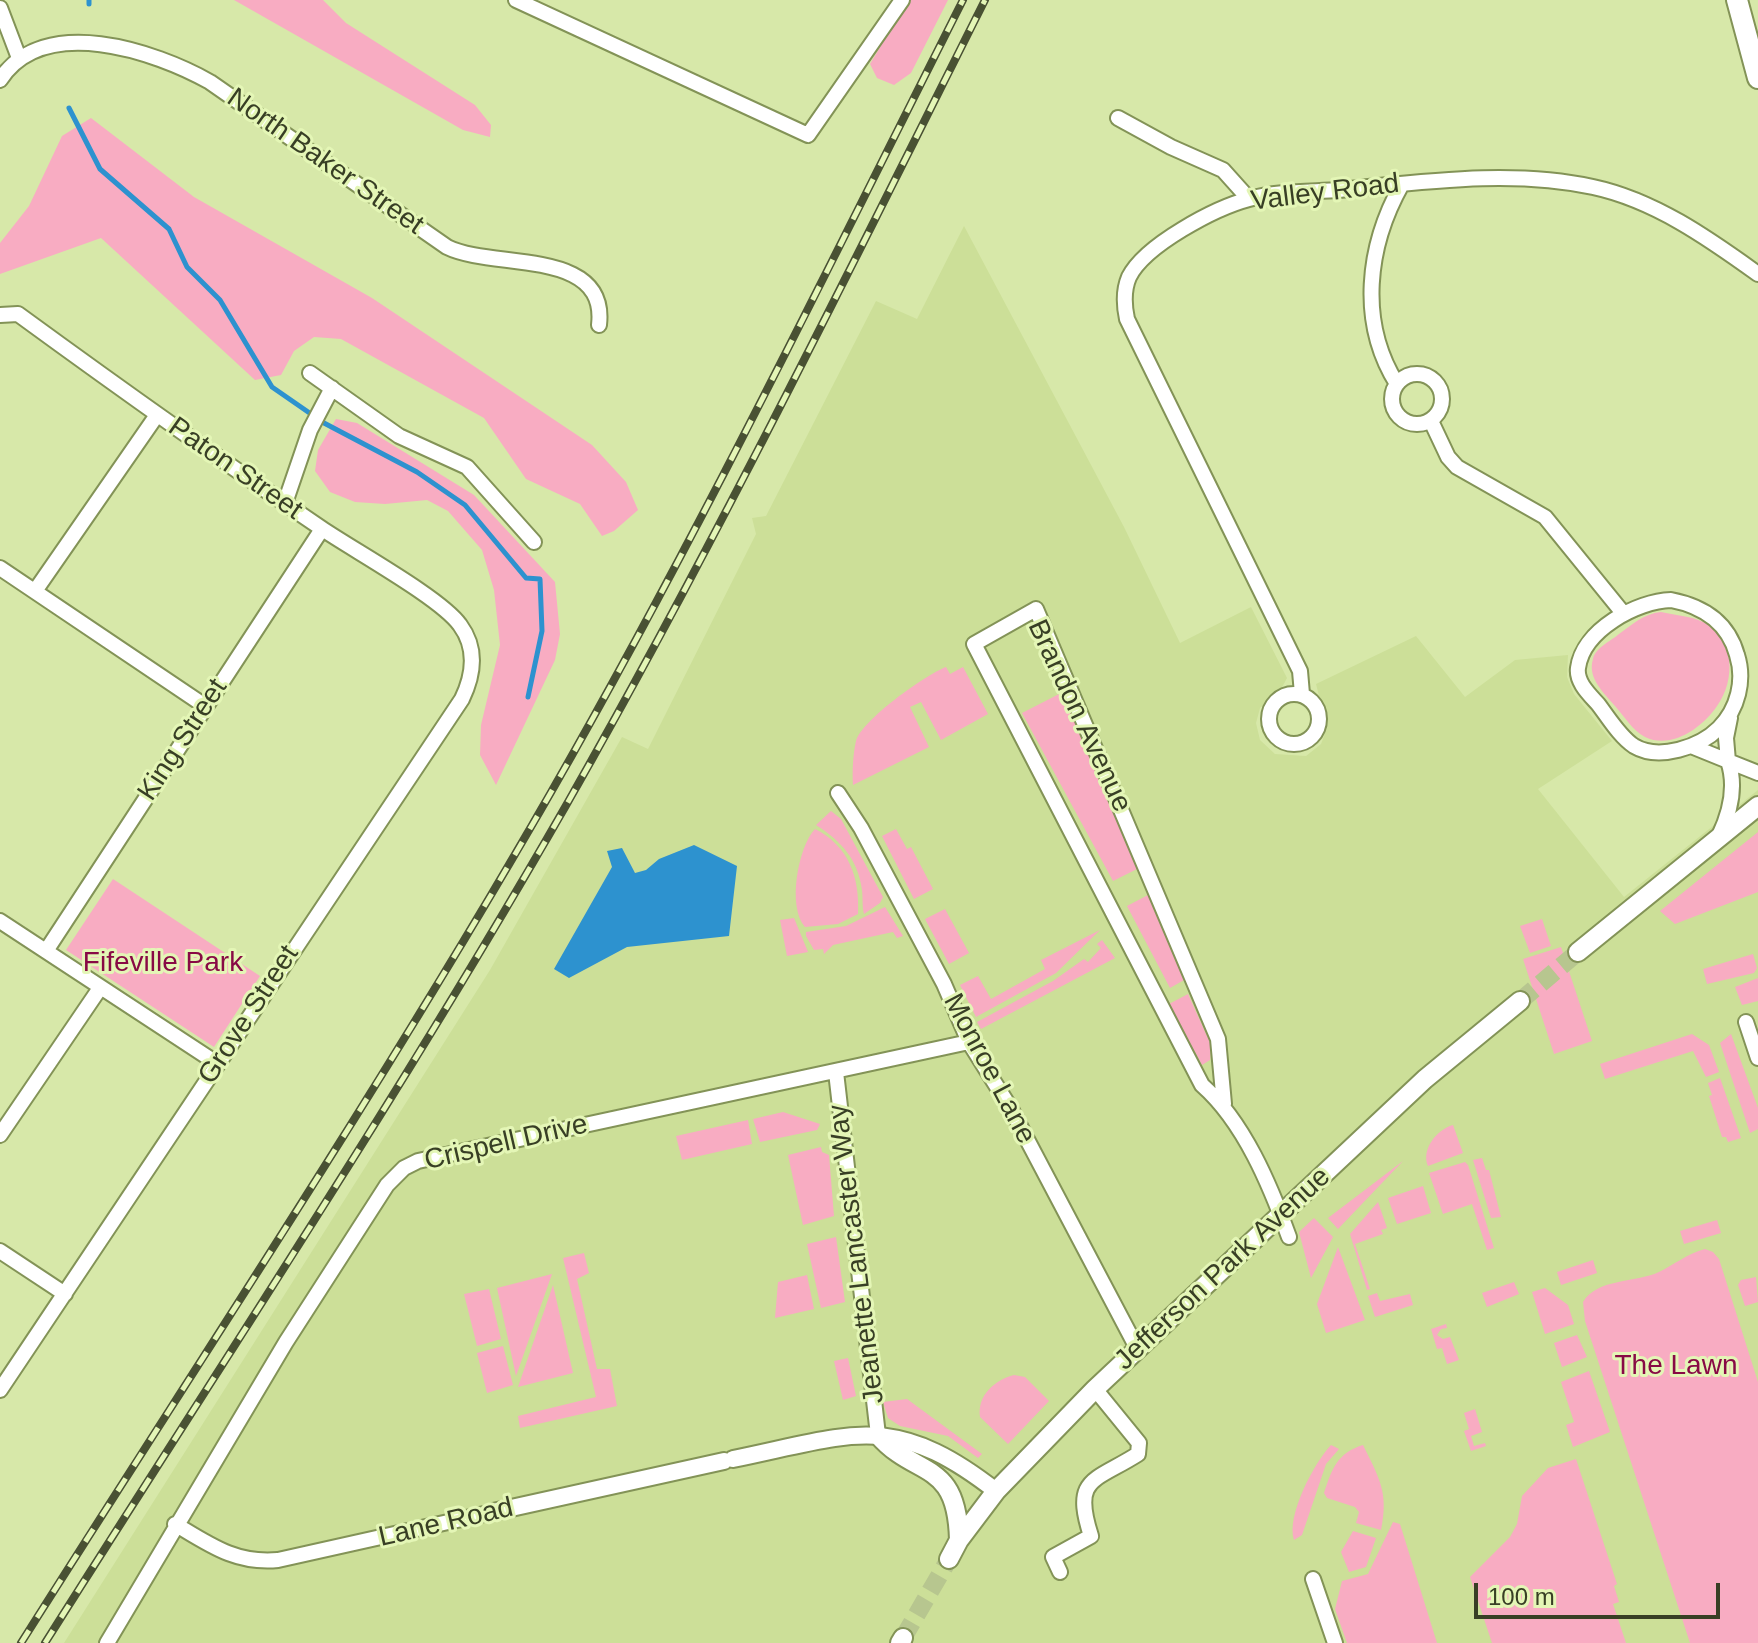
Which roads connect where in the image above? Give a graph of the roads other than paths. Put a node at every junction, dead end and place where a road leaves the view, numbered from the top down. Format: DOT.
graph roads {
  1 [pos="516,0"];
  2 [pos="902,0"];
  3 [pos="1737,0"];
  4 [pos="0,8"];
  5 [pos="19,58"];
  6 [pos="1758,78"];
  7 [pos="0,80"];
  8 [pos="1118,118"];
  9 [pos="1402,184"];
  10 [pos="1249,199"];
  11 [pos="1751,264"];
  12 [pos="1758,274"];
  13 [pos="0,315"];
  14 [pos="599,325"];
  15 [pos="310,373"];
  16 [pos="1397,384"];
  17 [pos="332,388"];
  18 [pos="157,415"];
  19 [pos="1431,421"];
  20 [pos="285,503"];
  21 [pos="322,529"];
  22 [pos="534,542"];
  23 [pos="0,568"];
  24 [pos="35,591"];
  25 [pos="1623,613"];
  26 [pos="465,633"];
  27 [pos="1302,694"];
  28 [pos="205,706"];
  29 [pos="1731,712"];
  30 [pos="1691,746"];
  31 [pos="1728,761"];
  32 [pos="1758,773"];
  33 [pos="838,793"];
  34 [pos="1758,806"];
  35 [pos="1719,836"];
  36 [pos="0,921"];
  37 [pos="46,951"];
  38 [pos="1578,952"];
  39 [pos="100,988"];
  40 [pos="1520,1001"];
  41 [pos="1746,1022"];
  42 [pos="969,1042"];
  43 [pos="1758,1058"];
  44 [pos="218,1064"];
  45 [pos="836,1072"];
  46 [pos="1224,1104"];
  47 [pos="0,1135"];
  48 [pos="1281,1216"];
  49 [pos="1289,1237"];
  50 [pos="0,1251"];
  51 [pos="65,1294"];
  52 [pos="1137,1348"];
  53 [pos="1095,1389"];
  54 [pos="0,1390"];
  55 [pos="878,1435"];
  56 [pos="996,1491"];
  57 [pos="493,1512"];
  58 [pos="175,1524"];
  59 [pos="959,1540"];
  60 [pos="949,1559"];
  61 [pos="1060,1572"];
  62 [pos="1313,1579"];
  63 [pos="107,1643"];
  64 [pos="1335,1643"];
  1 -- 2 [label="street"];
  3 -- 6 [label="main road"];
  4 -- 5 [label="street"];
  5 -- 7 [label="street"];
  5 -- 14 [label="street, North Baker Street"];
  8 -- 10 [label="street"];
  9 -- 10 [label="street, Valley Road"];
  9 -- 11 [label="street, Valley Road"];
  9 -- 16 [label="street"];
  10 -- 27 [label="street, Valley Road"];
  11 -- 12 [label="street, Valley Road"];
  13 -- 18 [label="street, Paton Street"];
  15 -- 17 [label="street"];
  16 -- 19 [label="street"];
  16 -- 19 [label="street"];
  17 -- 20 [label="street"];
  17 -- 22 [label="street"];
  18 -- 20 [label="street, Paton Street"];
  18 -- 24 [label="street"];
  19 -- 25 [label="street"];
  20 -- 21 [label="street, Paton Street"];
  21 -- 26 [label="street, Paton Street"];
  21 -- 28 [label="street, King Street"];
  23 -- 24 [label="street"];
  24 -- 28 [label="street"];
  25 -- 29 [label="street"];
  25 -- 30 [label="street"];
  26 -- 44 [label="street, Grove Street"];
  28 -- 37 [label="street, King Street"];
  29 -- 30 [label="street"];
  29 -- 31 [label="street"];
  30 -- 31 [label="street"];
  31 -- 32 [label="street"];
  31 -- 35 [label="street"];
  33 -- 42 [label="street, Monroe Lane"];
  34 -- 35 [label="main road"];
  35 -- 38 [label="main road"];
  36 -- 37 [label="street"];
  37 -- 39 [label="street"];
  39 -- 44 [label="street"];
  39 -- 47 [label="street"];
  40 -- 48 [label="main road, Jefferson Park Avenue"];
  41 -- 43 [label="street"];
  42 -- 45 [label="street, Crispell Drive"];
  42 -- 52 [label="street, Monroe Lane"];
  44 -- 51 [label="street, Grove Street"];
  45 -- 55 [label="street, Jeanette Lancaster Way"];
  45 -- 58 [label="street, Crispell Drive"];
  46 -- 46 [label="street, Brandon Avenue"];
  46 -- 48 [label="street, Brandon Avenue"];
  48 -- 49 [label="street, Brandon Avenue"];
  48 -- 52 [label="main road, Jefferson Park Avenue"];
  50 -- 51 [label="street"];
  51 -- 54 [label="street, Grove Street"];
  52 -- 53 [label="main road, Jefferson Park Avenue"];
  53 -- 56 [label="main road, Jefferson Park Avenue"];
  53 -- 61 [label="street"];
  55 -- 56 [label="street, Lane Road"];
  55 -- 57 [label="street, Lane Road"];
  55 -- 59 [label="main road"];
  56 -- 59 [label="main road, Jefferson Park Avenue"];
  57 -- 58 [label="street, Lane Road"];
  58 -- 63 [label="street, Crispell Drive"];
  59 -- 60 [label="main road, Jefferson Park Avenue"];
  62 -- 64 [label="street"];
}
